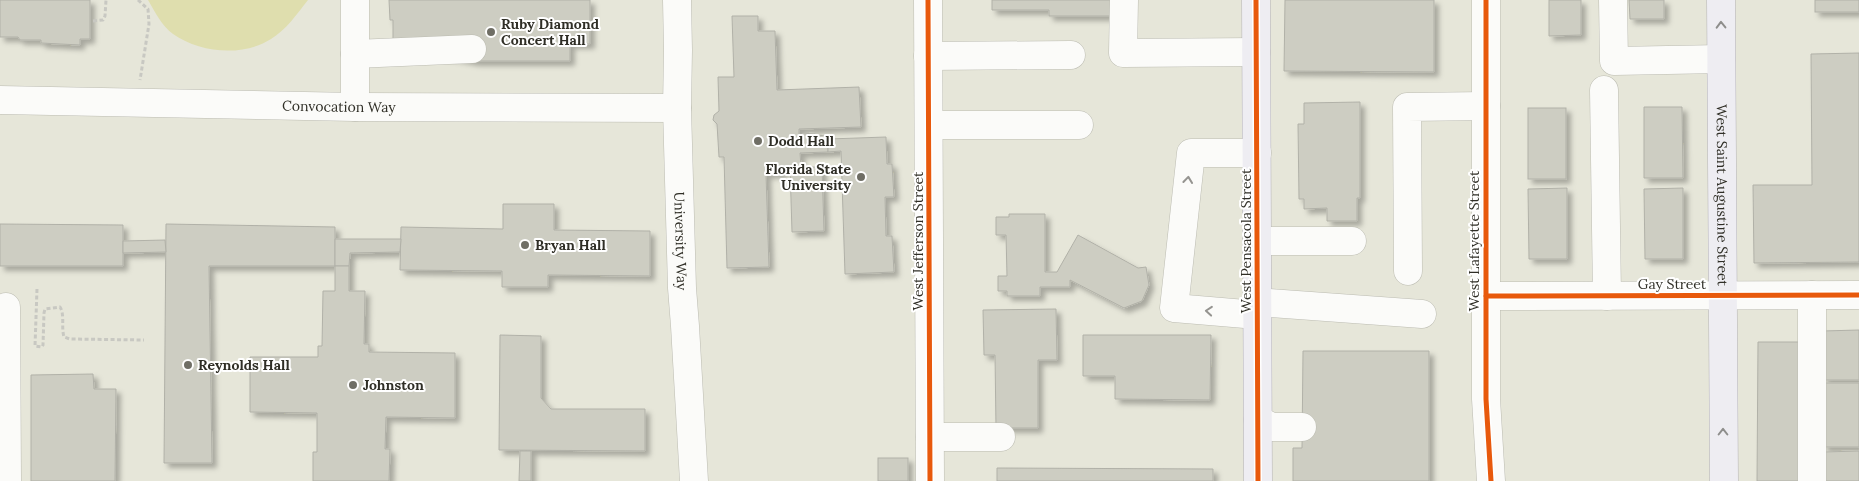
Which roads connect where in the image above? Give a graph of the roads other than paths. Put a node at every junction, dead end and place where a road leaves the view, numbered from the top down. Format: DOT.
graph roads {
  1 [pos="355,0"];
  2 [pos="677,0"];
  3 [pos="928,0"];
  4 [pos="1124,0"];
  5 [pos="1256,0"];
  6 [pos="1486,0"];
  7 [pos="1613,0"];
  8 [pos="1720,0"];
  9 [pos="472,49"];
  10 [pos="1256,52"];
  11 [pos="355,54"];
  12 [pos="1071,54"];
  13 [pos="928,56"];
  14 [pos="1721,59"];
  15 [pos="1604,90"];
  16 [pos="0,100"];
  17 [pos="1486,106"];
  18 [pos="355,107"];
  19 [pos="677,108"];
  20 [pos="929,125"];
  21 [pos="1079,125"];
  22 [pos="1257,153"];
  23 [pos="1257,241"];
  24 [pos="1352,241"];
  25 [pos="1408,271"];
  26 [pos="1723,295"];
  27 [pos="1812,295"];
  28 [pos="1859,295"];
  29 [pos="1486,296"];
  30 [pos="1607,296"];
  31 [pos="6,307"];
  32 [pos="1257,308"];
  33 [pos="1422,314"];
  34 [pos="1258,420"];
  35 [pos="1302,427"];
  36 [pos="930,437"];
  37 [pos="1001,437"];
  38 [pos="8,481"];
  39 [pos="694,481"];
  40 [pos="930,481"];
  41 [pos="1258,481"];
  42 [pos="1491,481"];
  43 [pos="1724,481"];
  44 [pos="1812,481"];
  1 -- 11 [label="street"];
  2 -- 19 [label="street, University Way"];
  3 -- 13 [label="street, West Jefferson Street"];
  4 -- 10 [label="street"];
  5 -- 10 [label="main road, West Pensacola Street"];
  6 -- 17 [label="street, West Lafayette Street"];
  7 -- 14 [label="street"];
  14 -- 8 [label="main road, West Saint Augustine Street, one-way"];
  9 -- 11 [label="street"];
  10 -- 22 [label="main road, West Pensacola Street"];
  11 -- 18 [label="street"];
  12 -- 13 [label="street"];
  13 -- 20 [label="street, West Jefferson Street"];
  14 -- 26 [label="main road, West Saint Augustine Street"];
  15 -- 30 [label="street"];
  16 -- 18 [label="street, Convocation Way"];
  17 -- 25 [label="street"];
  17 -- 29 [label="street, West Lafayette Street"];
  18 -- 19 [label="street, Convocation Way"];
  19 -- 39 [label="street, University Way"];
  20 -- 21 [label="street"];
  20 -- 36 [label="street, West Jefferson Street"];
  22 -- 23 [label="main road, West Pensacola Street"];
  32 -- 22 [label="street, one-way"];
  23 -- 24 [label="street"];
  23 -- 32 [label="main road, West Pensacola Street"];
  26 -- 27 [label="street, Gay Street"];
  26 -- 30 [label="street, Gay Street"];
  43 -- 26 [label="main road, West Saint Augustine Street, one-way"];
  27 -- 28 [label="street, Gay Street"];
  27 -- 44 [label="street"];
  29 -- 30 [label="street, Gay Street"];
  29 -- 42 [label="street, West Lafayette Street"];
  31 -- 38 [label="street"];
  32 -- 33 [label="street"];
  32 -- 34 [label="main road, West Pensacola Street"];
  34 -- 35 [label="street"];
  34 -- 41 [label="main road, West Pensacola Street"];
  36 -- 37 [label="street"];
  36 -- 40 [label="street, West Jefferson Street"];
}
